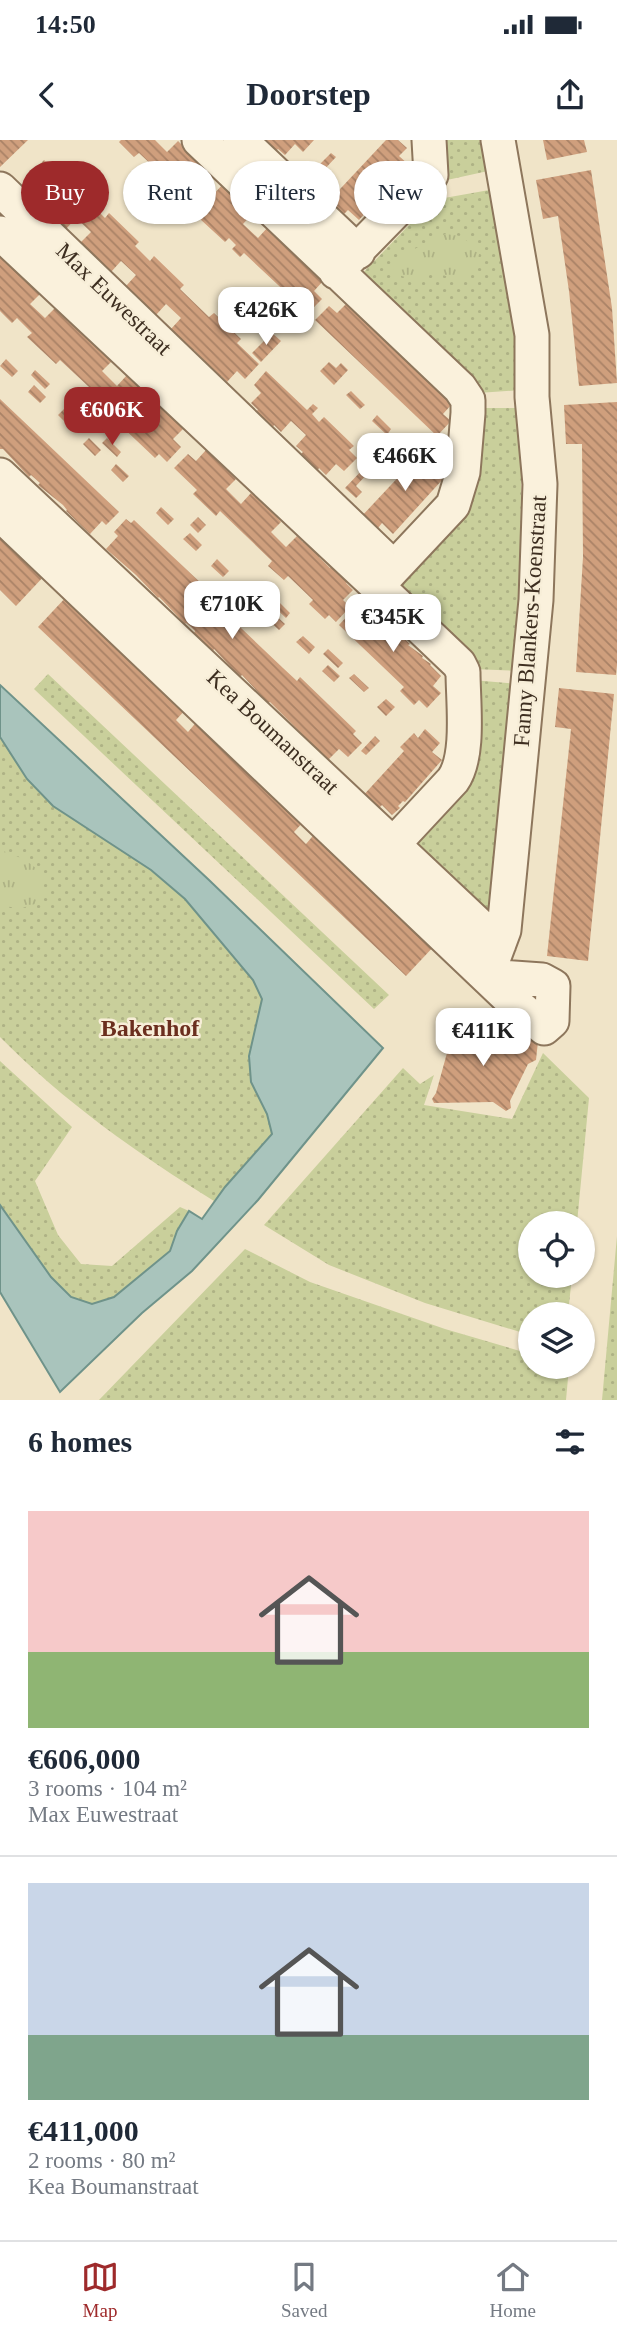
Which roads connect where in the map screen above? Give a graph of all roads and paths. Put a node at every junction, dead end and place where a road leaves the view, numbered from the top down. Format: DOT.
graph roads {
  1 [pos="199,140"];
  2 [pos="240,140"];
  3 [pos="429,140"];
  4 [pos="498,140"];
  5 [pos="0,189"];
  6 [pos="0,233"];
  7 [pos="347,262"];
  8 [pos="0,475"];
  9 [pos="0,514"];
  10 [pos="385,576"];
  11 [pos="383,856"];
  12 [pos="499,944"];
  13 [pos="487,976"];
  1 -- 7 [label="street"];
  2 -- 7 [label="street"];
  3 -- 7 [label="street"];
  4 -- 12 [label="street, Fanny Blankers-Koenstraat"];
  5 -- 10 [label="street, Max Euwestraat"];
  6 -- 10 [label="street, Max Euwestraat"];
  7 -- 10 [label="street"];
  8 -- 11 [label="street, Kea Boumanstraat"];
  9 -- 11 [label="street, Kea Boumanstraat"];
  10 -- 11 [label="street, Max Euwestraat"];
  11 -- 12 [label="street, Kea Boumanstraat"];
  11 -- 13 [label="street, Kea Boumanstraat"];
  12 -- 13 [label="street, Fanny Blankers-Koenstraat"];
}
